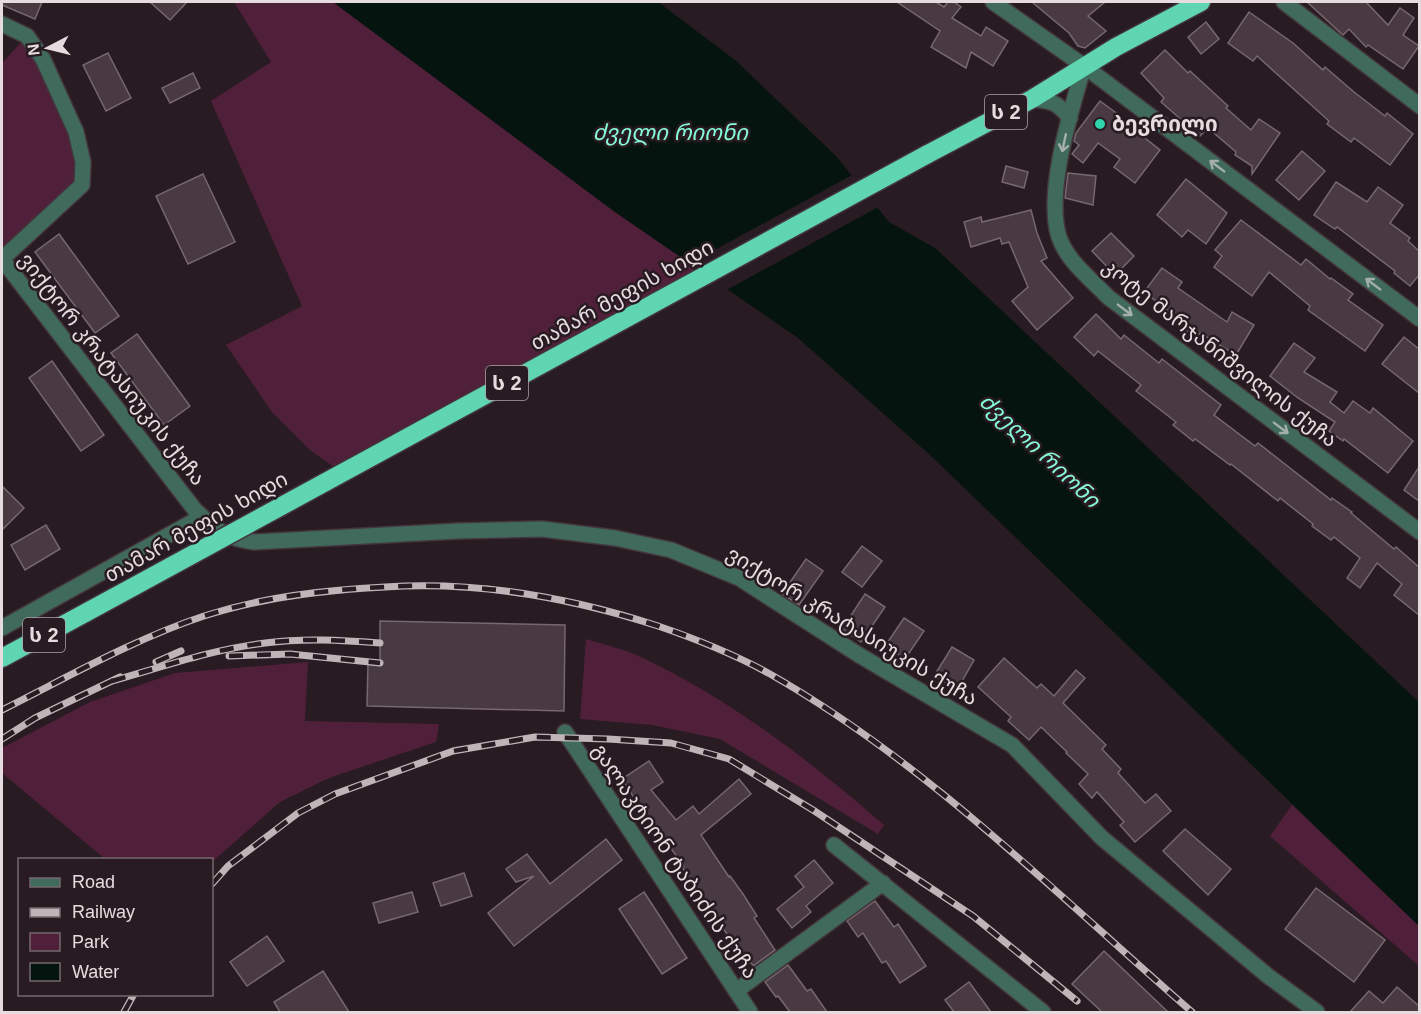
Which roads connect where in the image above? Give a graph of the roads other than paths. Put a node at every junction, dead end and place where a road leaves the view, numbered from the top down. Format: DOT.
graph roads {
  1 [pos="993,2"];
  2 [pos="1201,2"];
  3 [pos="1284,2"];
  4 [pos="2,24"];
  5 [pos="1084,66"];
  6 [pos="1032,99"];
  7 [pos="1419,106"];
  8 [pos="1070,118"];
  9 [pos="2,259"];
  10 [pos="1419,319"];
  11 [pos="201,517"];
  12 [pos="1419,532"];
  13 [pos="2,628"];
  14 [pos="2,658"];
  15 [pos="565,732"];
  16 [pos="834,844"];
  17 [pos="883,883"];
  18 [pos="736,991"];
  19 [pos="750,1012"];
  20 [pos="1043,1012"];
  21 [pos="1317,1012"];
  1 -- 5 [label="street"];
  2 -- 5 [label="highway, ს 2"];
  3 -- 7 [label="street"];
  4 -- 9 [label="street"];
  5 -- 6 [label="highway, ს 2"];
  5 -- 8 [label="street, კოტე მარჯანიშვილის ქუჩა"];
  10 -- 5 [label="street, one-way"];
  6 -- 8 [label="street"];
  6 -- 14 [label="highway, თამარ მეფის ხიდი / ს 2, bridge"];
  8 -- 12 [label="street, კოტე მარჯანიშვილის ქუჩა, one-way"];
  9 -- 11 [label="street, ვიქტორ კრატასიუკის ქუჩა"];
  11 -- 13 [label="street"];
  11 -- 21 [label="street, ვიქტორ კრატასიუკის ქუჩა"];
  15 -- 18 [label="street, გალაკტიონ ტაბიძის ქუჩა"];
  16 -- 17 [label="street"];
  17 -- 18 [label="street"];
  17 -- 20 [label="street"];
  18 -- 19 [label="street, გალაკტიონ ტაბიძის ქუჩა"];
}
